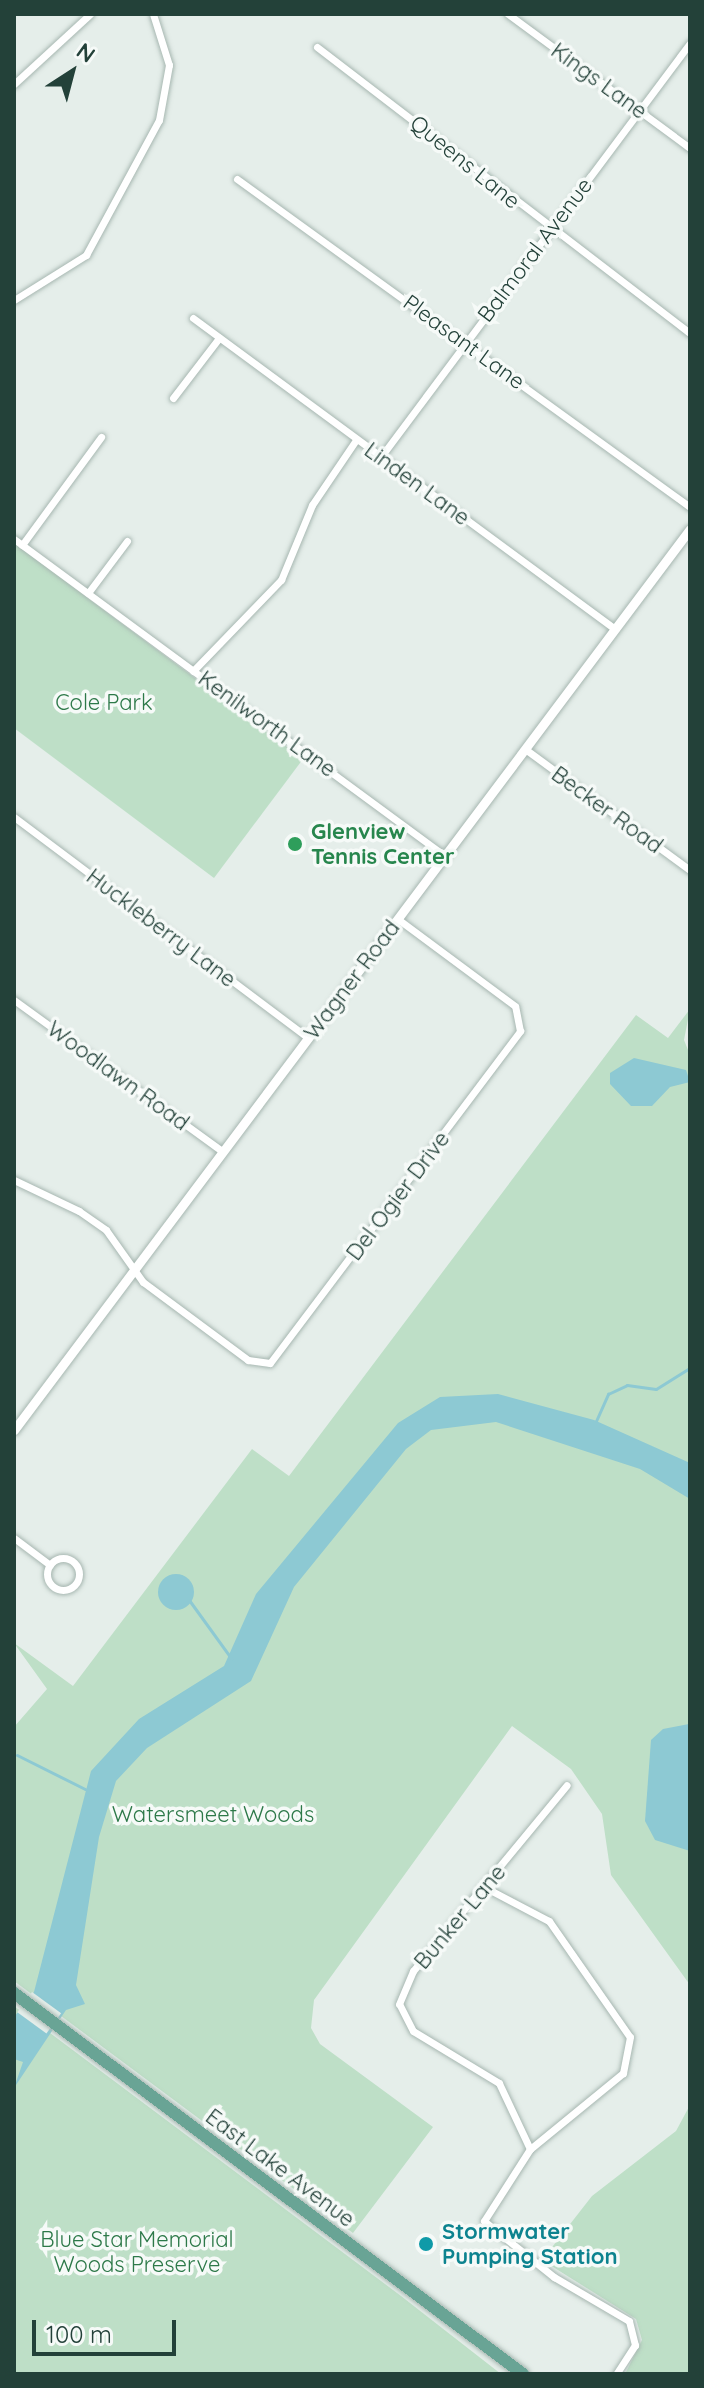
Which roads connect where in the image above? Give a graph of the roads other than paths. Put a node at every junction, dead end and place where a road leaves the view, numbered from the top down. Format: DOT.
graph roads {
  1 [pos="90,14"];
  2 [pos="153,14"];
  3 [pos="508,14"];
  4 [pos="690,43"];
  5 [pos="317,47"];
  6 [pos="14,84"];
  7 [pos="640,110"];
  8 [pos="690,148"];
  9 [pos="237,179"];
  10 [pos="551,232"];
  11 [pos="14,300"];
  12 [pos="193,318"];
  13 [pos="690,333"];
  14 [pos="219,338"];
  15 [pos="465,342"];
  16 [pos="173,398"];
  17 [pos="101,437"];
  18 [pos="356,440"];
  19 [pos="380,458"];
  20 [pos="690,507"];
  21 [pos="690,529"];
  22 [pos="14,539"];
  23 [pos="127,541"];
  24 [pos="22,545"];
  25 [pos="88,593"];
  26 [pos="615,629"];
  27 [pos="193,671"];
  28 [pos="525,749"];
  29 [pos="14,817"];
  30 [pos="445,856"];
  31 [pos="690,870"];
  32 [pos="398,919"];
  33 [pos="14,1000"];
  34 [pos="308,1038"];
  35 [pos="223,1152"];
  36 [pos="14,1180"];
  37 [pos="133,1272"];
  38 [pos="14,1430"];
  39 [pos="14,1538"];
  40 [pos="50,1565"];
  41 [pos="567,1785"];
  42 [pos="488,1889"];
  43 [pos="19,1997"];
  44 [pos="530,2149"];
  45 [pos="523,2374"];
  46 [pos="616,2374"];
  1 -- 6 [label="street"];
  2 -- 11 [label="street"];
  3 -- 7 [label="street, Kings Lane"];
  4 -- 7 [label="street, Balmoral Avenue"];
  5 -- 10 [label="street, Queens Lane"];
  7 -- 8 [label="street, Kings Lane"];
  7 -- 10 [label="street, Balmoral Avenue"];
  9 -- 15 [label="street, Pleasant Lane"];
  10 -- 13 [label="street, Queens Lane"];
  10 -- 15 [label="street, Balmoral Avenue"];
  12 -- 14 [label="street, Linden Lane"];
  14 -- 16 [label="street"];
  14 -- 18 [label="street, Linden Lane"];
  15 -- 19 [label="street, Balmoral Avenue"];
  15 -- 20 [label="street, Pleasant Lane"];
  17 -- 24 [label="street"];
  18 -- 19 [label="street, Linden Lane"];
  18 -- 27 [label="street"];
  19 -- 26 [label="street, Linden Lane"];
  21 -- 26 [label="street, Wagner Road"];
  22 -- 24 [label="street, Kenilworth Lane"];
  23 -- 25 [label="street"];
  24 -- 25 [label="street, Kenilworth Lane"];
  25 -- 27 [label="street, Kenilworth Lane"];
  26 -- 28 [label="street, Wagner Road"];
  27 -- 30 [label="street, Kenilworth Lane"];
  28 -- 30 [label="street, Wagner Road"];
  28 -- 31 [label="street, Becker Road"];
  29 -- 34 [label="street, Huckleberry Lane"];
  30 -- 32 [label="street, Wagner Road"];
  32 -- 34 [label="street, Wagner Road"];
  32 -- 37 [label="street, Del Ogier Drive"];
  33 -- 35 [label="street, Woodlawn Road"];
  34 -- 35 [label="street, Wagner Road"];
  35 -- 37 [label="street, Wagner Road"];
  36 -- 37 [label="street"];
  37 -- 38 [label="street, Wagner Road"];
  39 -- 40 [label="street"];
  40 -- 40 [label="street"];
  41 -- 42 [label="street, Bunker Lane"];
  42 -- 44 [label="street, Bunker Lane"];
  42 -- 44 [label="street"];
  43 -- 45 [label="main road, East Lake Avenue"];
  44 -- 46 [label="street"];
}
